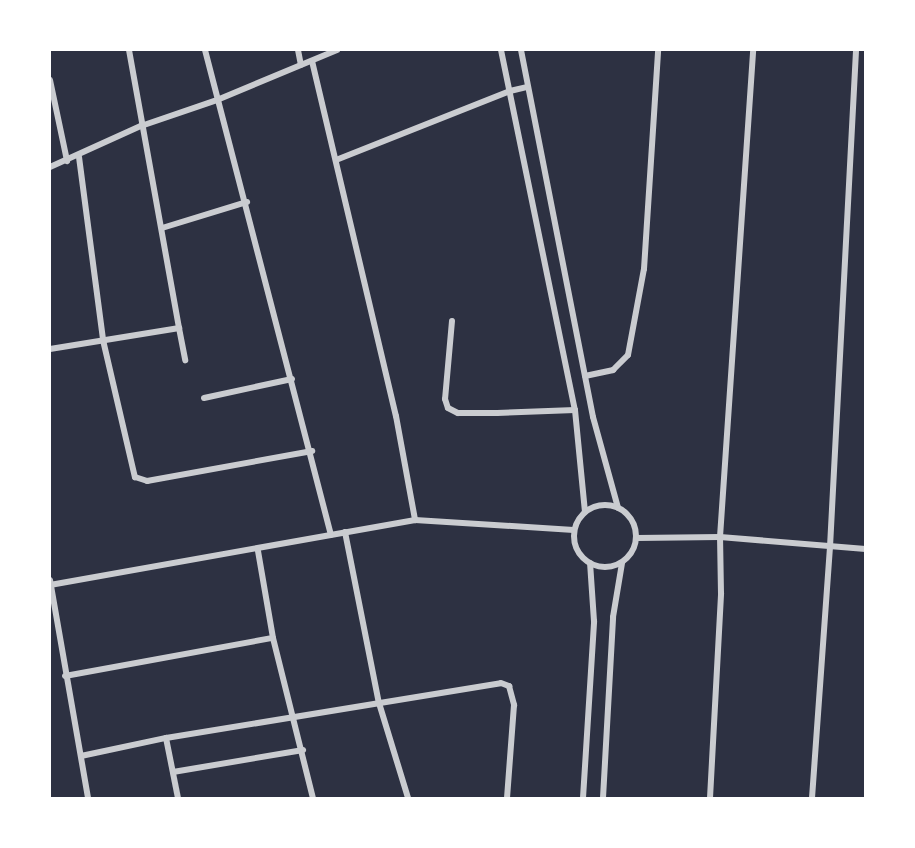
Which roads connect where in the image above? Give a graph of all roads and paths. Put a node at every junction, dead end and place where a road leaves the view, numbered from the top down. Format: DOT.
graph roads {
  1 [pos="129,50"];
  2 [pos="205,50"];
  3 [pos="298,50"];
  4 [pos="337,50"];
  5 [pos="501,50"];
  6 [pos="521,50"];
  7 [pos="658,50"];
  8 [pos="753,50"];
  9 [pos="856,50"];
  10 [pos="312,61"];
  11 [pos="302,64"];
  12 [pos="50,80"];
  13 [pos="528,87"];
  14 [pos="510,91"];
  15 [pos="216,100"];
  16 [pos="141,126"];
  17 [pos="79,157"];
  18 [pos="336,160"];
  19 [pos="67,161"];
  20 [pos="50,167"];
  21 [pos="247,202"];
  22 [pos="162,228"];
  23 [pos="452,321"];
  24 [pos="179,328"];
  25 [pos="103,340"];
  26 [pos="50,349"];
  27 [pos="185,360"];
  28 [pos="585,376"];
  29 [pos="292,379"];
  30 [pos="204,398"];
  31 [pos="575,410"];
  32 [pos="312,451"];
  33 [pos="618,508"];
  34 [pos="585,512"];
  35 [pos="415,520"];
  36 [pos="574,530"];
  37 [pos="345,532"];
  38 [pos="331,534"];
  39 [pos="720,537"];
  40 [pos="637,538"];
  41 [pos="830,547"];
  42 [pos="866,549"];
  43 [pos="258,550"];
  44 [pos="590,563"];
  45 [pos="622,563"];
  46 [pos="50,580"];
  47 [pos="50,585"];
  48 [pos="273,638"];
  49 [pos="65,676"];
  50 [pos="379,703"];
  51 [pos="292,718"];
  52 [pos="166,738"];
  53 [pos="303,750"];
  54 [pos="81,756"];
  55 [pos="173,772"];
  56 [pos="88,798"];
  57 [pos="178,798"];
  58 [pos="313,798"];
  59 [pos="408,798"];
  60 [pos="507,798"];
  61 [pos="583,798"];
  62 [pos="603,798"];
  63 [pos="710,798"];
  64 [pos="812,798"];
  1 -- 16 [label="street"];
  2 -- 15 [label="street"];
  3 -- 11 [label="street"];
  4 -- 10 [label="street"];
  5 -- 14 [label="street"];
  6 -- 13 [label="street"];
  7 -- 28 [label="street"];
  8 -- 39 [label="street"];
  9 -- 41 [label="street"];
  10 -- 11 [label="street"];
  10 -- 18 [label="street"];
  11 -- 15 [label="street"];
  12 -- 19 [label="street"];
  13 -- 14 [label="street"];
  13 -- 28 [label="street"];
  14 -- 18 [label="street"];
  14 -- 31 [label="street"];
  15 -- 16 [label="street"];
  15 -- 21 [label="street"];
  16 -- 17 [label="street"];
  16 -- 22 [label="street"];
  17 -- 19 [label="street"];
  17 -- 25 [label="street"];
  18 -- 35 [label="street"];
  19 -- 20 [label="street"];
  21 -- 22 [label="street"];
  21 -- 29 [label="street"];
  22 -- 24 [label="street"];
  23 -- 31 [label="street"];
  24 -- 25 [label="street"];
  24 -- 27 [label="street"];
  25 -- 26 [label="street"];
  25 -- 32 [label="street"];
  28 -- 33 [label="street"];
  29 -- 30 [label="street"];
  29 -- 32 [label="street"];
  31 -- 34 [label="street"];
  32 -- 38 [label="street"];
  33 -- 34 [label="street"];
  33 -- 40 [label="street"];
  34 -- 36 [label="street"];
  35 -- 36 [label="street"];
  35 -- 37 [label="street"];
  36 -- 44 [label="street"];
  37 -- 38 [label="street"];
  37 -- 50 [label="street"];
  38 -- 43 [label="street"];
  39 -- 40 [label="street"];
  39 -- 41 [label="street"];
  39 -- 63 [label="street"];
  40 -- 45 [label="street"];
  41 -- 42 [label="street"];
  41 -- 64 [label="street"];
  43 -- 47 [label="street"];
  43 -- 48 [label="street"];
  44 -- 45 [label="street"];
  44 -- 61 [label="street"];
  45 -- 62 [label="street"];
  46 -- 47 [label="street"];
  47 -- 49 [label="street"];
  48 -- 49 [label="street"];
  48 -- 51 [label="street"];
  49 -- 54 [label="street"];
  50 -- 51 [label="street"];
  50 -- 59 [label="street"];
  50 -- 60 [label="street"];
  51 -- 52 [label="street"];
  51 -- 53 [label="street"];
  52 -- 54 [label="street"];
  52 -- 55 [label="street"];
  53 -- 55 [label="street"];
  53 -- 58 [label="street"];
  54 -- 56 [label="street"];
  55 -- 57 [label="street"];
}
